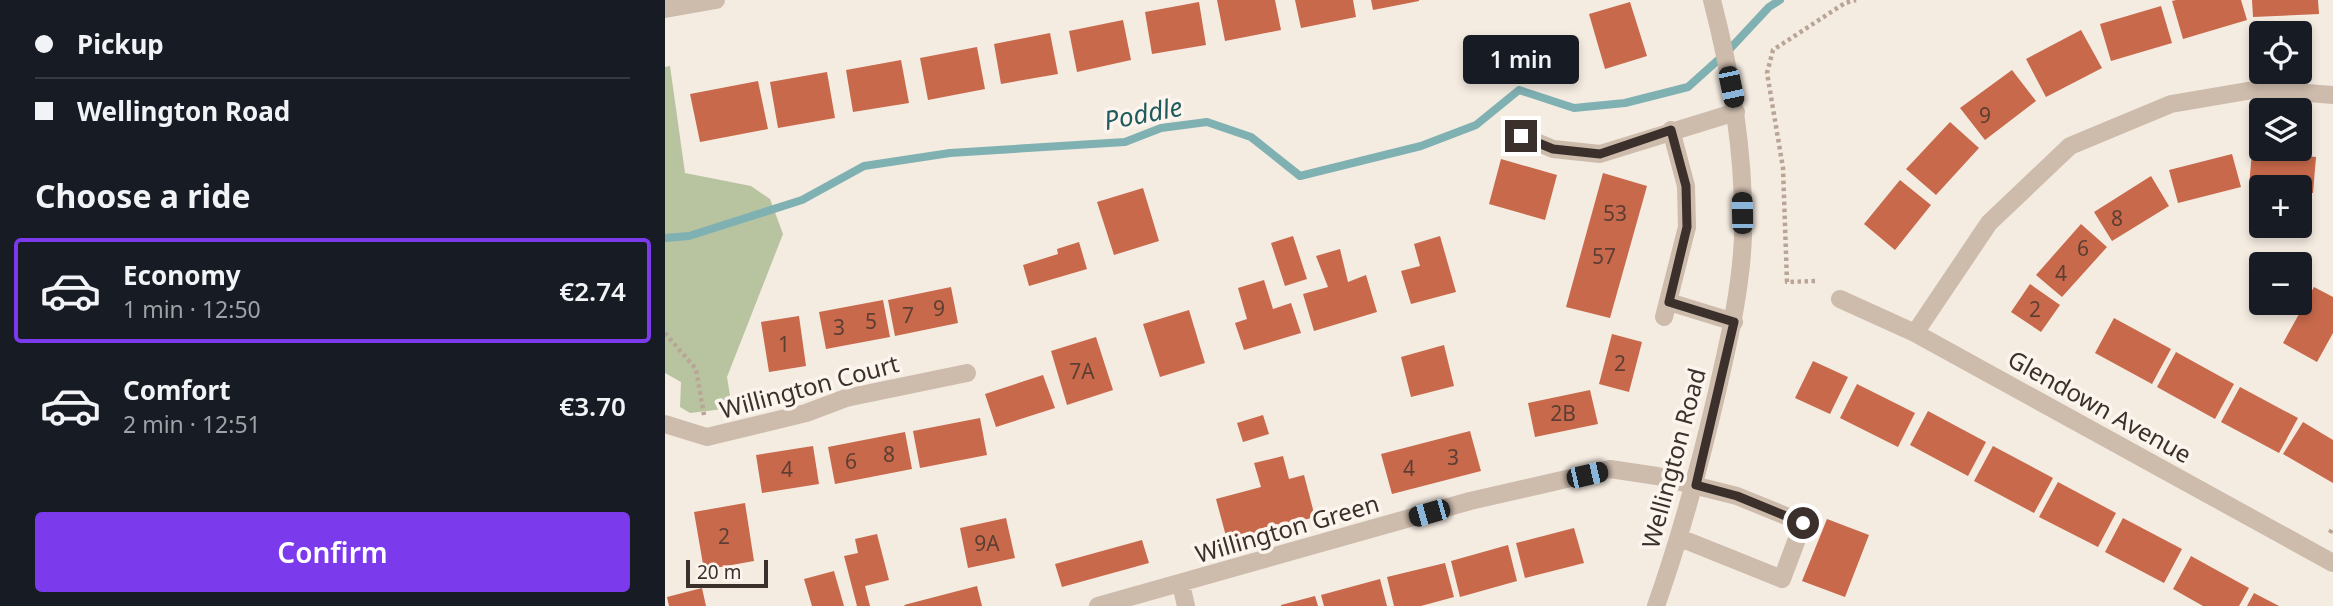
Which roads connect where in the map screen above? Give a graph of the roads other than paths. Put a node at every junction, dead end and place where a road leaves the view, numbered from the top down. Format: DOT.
graph roads {
  1 [pos="716,0"];
  2 [pos="1711,0"];
  3 [pos="665,9"];
  4 [pos="2333,95"];
  5 [pos="1736,112"];
  6 [pos="1671,130"];
  7 [pos="1521,136"];
  8 [pos="1840,299"];
  9 [pos="1734,322"];
  10 [pos="1915,333"];
  11 [pos="967,373"];
  12 [pos="665,424"];
  13 [pos="1696,485"];
  14 [pos="1680,538"];
  15 [pos="2333,562"];
  16 [pos="1181,584"];
  17 [pos="1098,606"];
  18 [pos="1186,606"];
  19 [pos="1656,606"];
  1 -- 3 [label="street"];
  2 -- 5 [label="street, Wellington Road"];
  4 -- 10 [label="street"];
  5 -- 6 [label="street"];
  5 -- 9 [label="street, Wellington Road"];
  6 -- 7 [label="street"];
  6 -- 9 [label="street"];
  8 -- 10 [label="street, Glendown Avenue"];
  9 -- 13 [label="street, Wellington Road"];
  10 -- 15 [label="street, Glendown Avenue"];
  11 -- 12 [label="street, Willington Court"];
  13 -- 14 [label="street, Wellington Road"];
  13 -- 14 [label="street, Willington Green"];
  13 -- 16 [label="street, Willington Green"];
  14 -- 19 [label="street, Wellington Road"];
  16 -- 17 [label="street, Willington Green"];
  16 -- 18 [label="street"];
}
